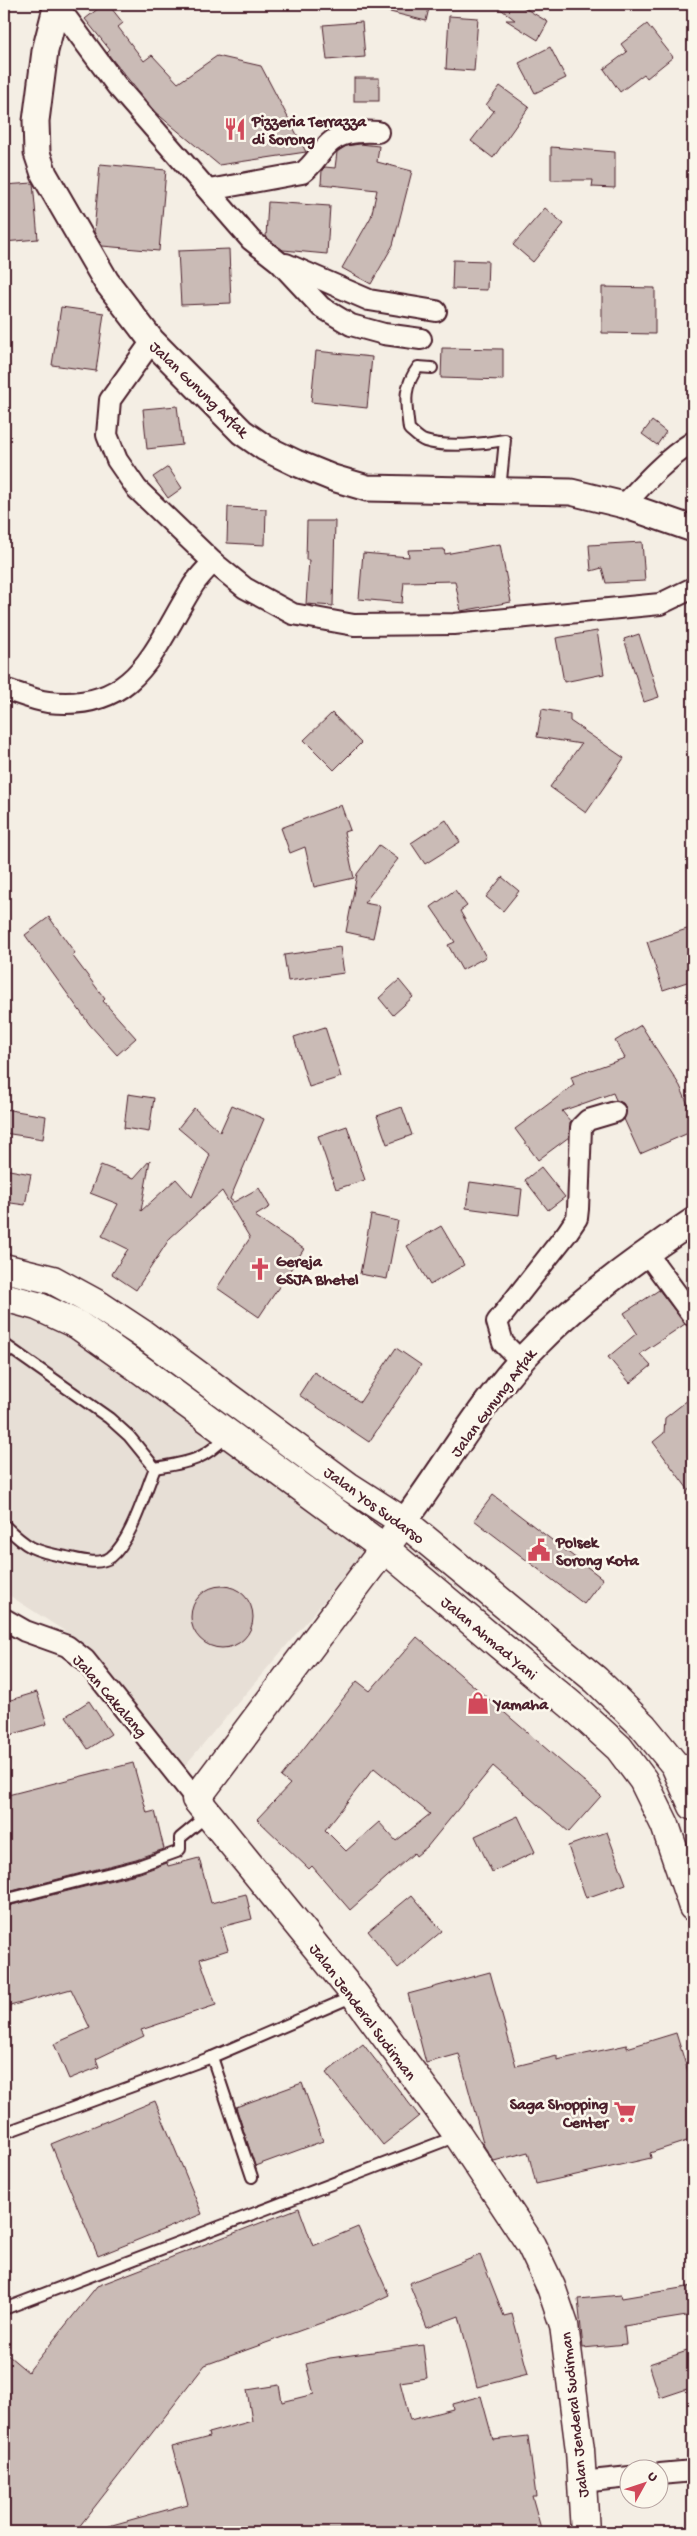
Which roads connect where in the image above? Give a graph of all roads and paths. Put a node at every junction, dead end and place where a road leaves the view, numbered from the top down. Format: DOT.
graph roads {
  1 [pos="57,5"];
  2 [pos="378,132"];
  3 [pos="209,190"];
  4 [pos="280,262"];
  5 [pos="436,311"];
  6 [pos="420,339"];
  7 [pos="152,342"];
  8 [pos="432,368"];
  9 [pos="693,442"];
  10 [pos="500,490"];
  11 [pos="624,505"];
  12 [pos="693,529"];
  13 [pos="213,562"];
  14 [pos="693,588"];
  15 [pos="4,689"];
  16 [pos="615,1112"];
  17 [pos="693,1221"];
  18 [pos="646,1252"];
  19 [pos="4,1268"];
  20 [pos="4,1297"];
  21 [pos="693,1316"];
  22 [pos="4,1344"];
  23 [pos="522,1362"];
  24 [pos="229,1434"];
  25 [pos="155,1468"];
  26 [pos="404,1522"];
  27 [pos="4,1525"];
  28 [pos="384,1548"];
  29 [pos="4,1620"];
  30 [pos="684,1761"];
  31 [pos="202,1806"];
  32 [pos="693,1806"];
  33 [pos="4,1900"];
  34 [pos="693,1907"];
  35 [pos="355,1995"];
  36 [pos="212,2056"];
  37 [pos="4,2133"];
  38 [pos="458,2135"];
  39 [pos="252,2177"];
  40 [pos="4,2309"];
  41 [pos="693,2471"];
  42 [pos="670,2473"];
  43 [pos="620,2478"];
  44 [pos="580,2482"];
  45 [pos="585,2532"];
  1 -- 3 [label="street"];
  1 -- 7 [label="street, Jalan Gunung Arfak"];
  2 -- 3 [label="street"];
  3 -- 4 [label="street"];
  4 -- 5 [label="street"];
  4 -- 6 [label="street"];
  7 -- 10 [label="street, Jalan Gunung Arfak"];
  7 -- 13 [label="street"];
  8 -- 10 [label="lane"];
  9 -- 11 [label="street"];
  10 -- 11 [label="street, Jalan Gunung Arfak"];
  11 -- 12 [label="street, Jalan Gunung Arfak"];
  13 -- 14 [label="street"];
  13 -- 15 [label="street"];
  16 -- 23 [label="street"];
  17 -- 18 [label="street, Jalan Gunung Arfak"];
  18 -- 21 [label="street"];
  18 -- 23 [label="street, Jalan Gunung Arfak"];
  19 -- 26 [label="main road, Jalan Yos Sudarso"];
  20 -- 24 [label="main road, Jalan Yos Sudarso"];
  22 -- 25 [label="lane"];
  23 -- 26 [label="street, Jalan Gunung Arfak"];
  24 -- 25 [label="lane"];
  24 -- 28 [label="main road, Jalan Yos Sudarso"];
  25 -- 27 [label="lane"];
  26 -- 28 [label="main road, Jalan Gunung Arfak"];
  26 -- 30 [label="main road, Jalan Yos Sudarso"];
  28 -- 31 [label="main road"];
  28 -- 34 [label="main road, Jalan Ahmad Yani"];
  29 -- 31 [label="street, Jalan Cakalang"];
  30 -- 32 [label="main road, Jalan Yos Sudarso"];
  31 -- 33 [label="lane"];
  31 -- 35 [label="main road, Jalan Jenderal Sudirman"];
  35 -- 36 [label="lane"];
  35 -- 38 [label="main road, Jalan Jenderal Sudirman"];
  36 -- 37 [label="lane"];
  36 -- 39 [label="lane"];
  38 -- 40 [label="lane"];
  38 -- 44 [label="main road, Jalan Jenderal Sudirman"];
  41 -- 42 [label="street"];
  43 -- 44 [label="street"];
  44 -- 45 [label="main road, Jalan Jenderal Sudirman"];
}
